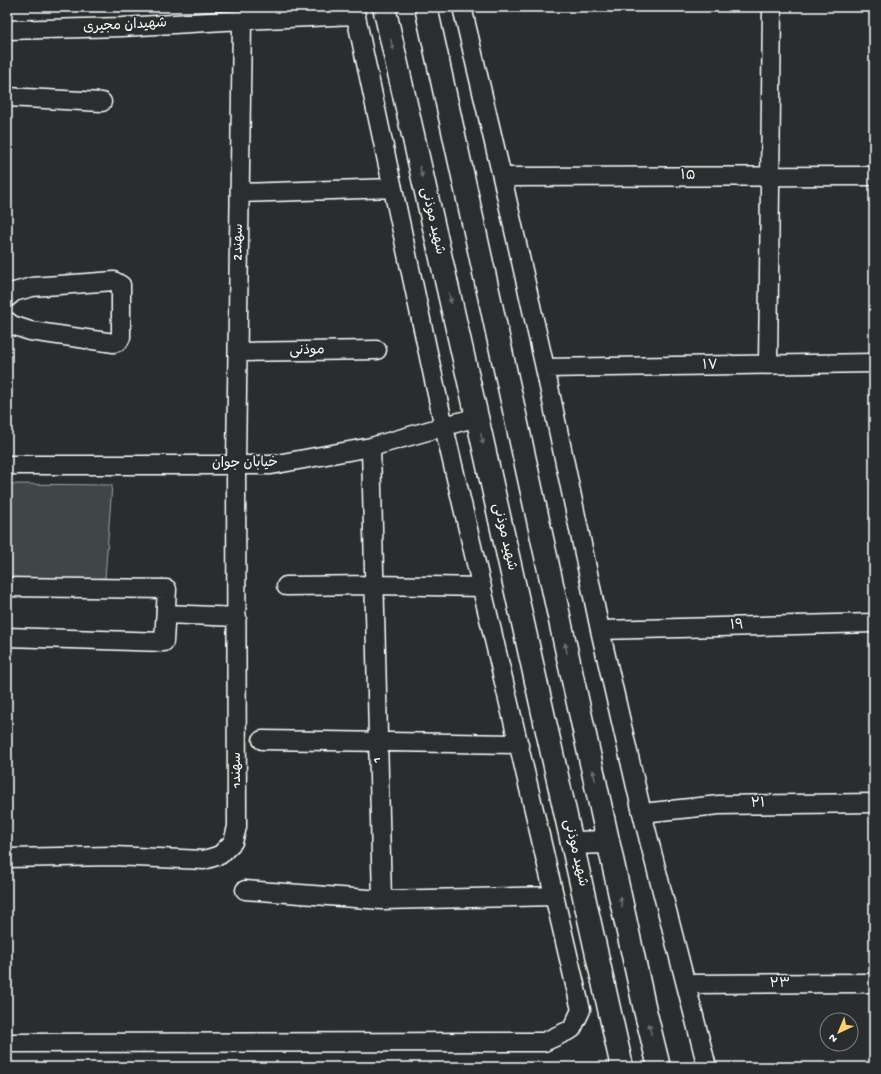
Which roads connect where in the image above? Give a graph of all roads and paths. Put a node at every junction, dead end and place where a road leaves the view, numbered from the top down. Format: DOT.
graph roads {
  1 [pos="384,7"];
  2 [pos="426,7"];
  3 [pos="462,7"];
  4 [pos="772,7"];
  5 [pos="354,11"];
  6 [pos="242,20"];
  7 [pos="7,30"];
  8 [pos="7,97"];
  9 [pos="102,102"];
  10 [pos="502,176"];
  11 [pos="770,176"];
  12 [pos="874,176"];
  13 [pos="392,188"];
  14 [pos="240,193"];
  15 [pos="7,298"];
  16 [pos="7,321"];
  17 [pos="377,350"];
  18 [pos="238,352"];
  19 [pos="874,363"];
  20 [pos="768,365"];
  21 [pos="545,368"];
  22 [pos="477,417"];
  23 [pos="444,426"];
  24 [pos="371,447"];
  25 [pos="236,464"];
  26 [pos="7,465"];
  27 [pos="374,585"];
  28 [pos="286,586"];
  29 [pos="7,587"];
  30 [pos="482,587"];
  31 [pos="166,614"];
  32 [pos="237,616"];
  33 [pos="874,623"];
  34 [pos="600,630"];
  35 [pos="7,637"];
  36 [pos="262,740"];
  37 [pos="378,742"];
  38 [pos="519,744"];
  39 [pos="874,803"];
  40 [pos="642,813"];
  41 [pos="608,842"];
  42 [pos="572,843"];
  43 [pos="7,858"];
  44 [pos="245,890"];
  45 [pos="554,896"];
  46 [pos="382,900"];
  47 [pos="874,983"];
  48 [pos="686,984"];
  49 [pos="7,1043"];
  50 [pos="622,1067"];
  51 [pos="659,1067"];
  52 [pos="707,1067"];
  1 -- 22 [label="main road, شهید موذنی, one-way"];
  41 -- 2 [label="main road, one-way"];
  3 -- 10 [label="street"];
  4 -- 11 [label="street"];
  5 -- 6 [label="street, شهیدان مجیری"];
  5 -- 13 [label="street"];
  6 -- 7 [label="street, شهیدان مجیری"];
  6 -- 14 [label="street, 2سهند"];
  8 -- 9 [label="street"];
  10 -- 11 [label="street, ۱۵"];
  10 -- 21 [label="street"];
  11 -- 12 [label="street, ۱۵"];
  11 -- 20 [label="street"];
  13 -- 14 [label="street"];
  13 -- 23 [label="street"];
  14 -- 18 [label="street, 2سهند"];
  15 -- 16 [label="street"];
  17 -- 18 [label="street, موذنی"];
  18 -- 25 [label="street, 2سهند"];
  19 -- 20 [label="street, ۱۷"];
  20 -- 21 [label="street, ۱۷"];
  21 -- 34 [label="street"];
  22 -- 23 [label="street, خیابان جوان"];
  22 -- 42 [label="main road, شهید موذنی, one-way"];
  23 -- 24 [label="street, خیابان جوان"];
  23 -- 30 [label="street"];
  24 -- 25 [label="street, خیابان جوان"];
  24 -- 27 [label="street, 1"];
  25 -- 26 [label="street, خیابان جوان"];
  25 -- 32 [label="street, 1سهند"];
  27 -- 28 [label="street"];
  27 -- 30 [label="street"];
  27 -- 37 [label="street, 1"];
  29 -- 31 [label="street"];
  30 -- 38 [label="street"];
  31 -- 32 [label="street"];
  31 -- 35 [label="street"];
  32 -- 43 [label="street, 1سهند"];
  33 -- 34 [label="street, ۱۹"];
  34 -- 40 [label="street"];
  36 -- 37 [label="street"];
  37 -- 38 [label="street"];
  37 -- 46 [label="street, 1"];
  38 -- 45 [label="street"];
  39 -- 40 [label="street, ۲۱"];
  40 -- 48 [label="street"];
  41 -- 42 [label="main road"];
  51 -- 41 [label="main road, one-way"];
  42 -- 50 [label="main road, شهید موذنی"];
  44 -- 46 [label="street"];
  45 -- 46 [label="street"];
  45 -- 49 [label="street"];
  47 -- 48 [label="street, ۲۳"];
  48 -- 52 [label="street"];
}
